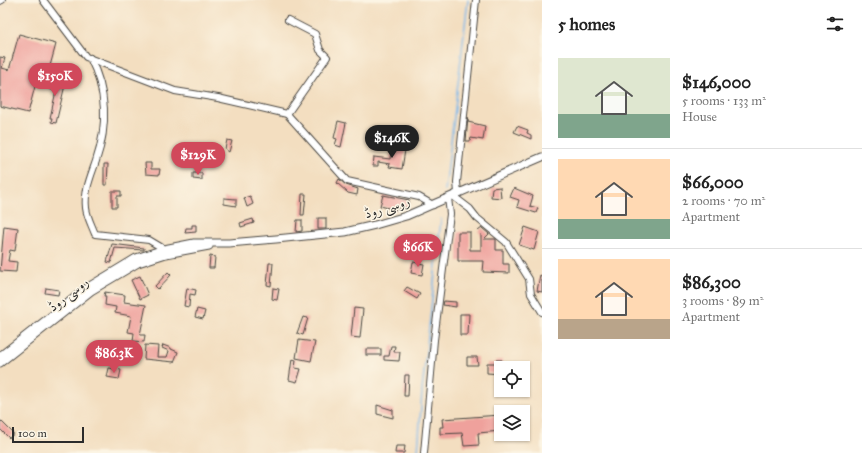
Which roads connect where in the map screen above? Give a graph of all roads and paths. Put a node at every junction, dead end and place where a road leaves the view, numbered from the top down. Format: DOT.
graph roads {
  1 [pos="43,0"];
  2 [pos="476,0"];
  3 [pos="288,20"];
  4 [pos="90,58"];
  5 [pos="287,114"];
  6 [pos="542,157"];
  7 [pos="453,196"];
  8 [pos="433,204"];
  9 [pos="229,243"];
  10 [pos="164,249"];
  11 [pos="542,312"];
  12 [pos="0,356"];
  13 [pos="0,363"];
  14 [pos="424,453"];
  1 -- 4 [label="street"];
  2 -- 7 [label="street"];
  3 -- 5 [label="street"];
  4 -- 5 [label="street"];
  4 -- 10 [label="street"];
  5 -- 8 [label="street"];
  6 -- 7 [label="main road, روسی روڈ"];
  7 -- 8 [label="main road, روسی روڈ"];
  7 -- 11 [label="street"];
  7 -- 14 [label="street"];
  8 -- 9 [label="main road, روسی روڈ"];
  9 -- 10 [label="main road, روسی روڈ"];
  9 -- 13 [label="main road, روسی روڈ"];
  10 -- 12 [label="main road, روسی روڈ"];
}
